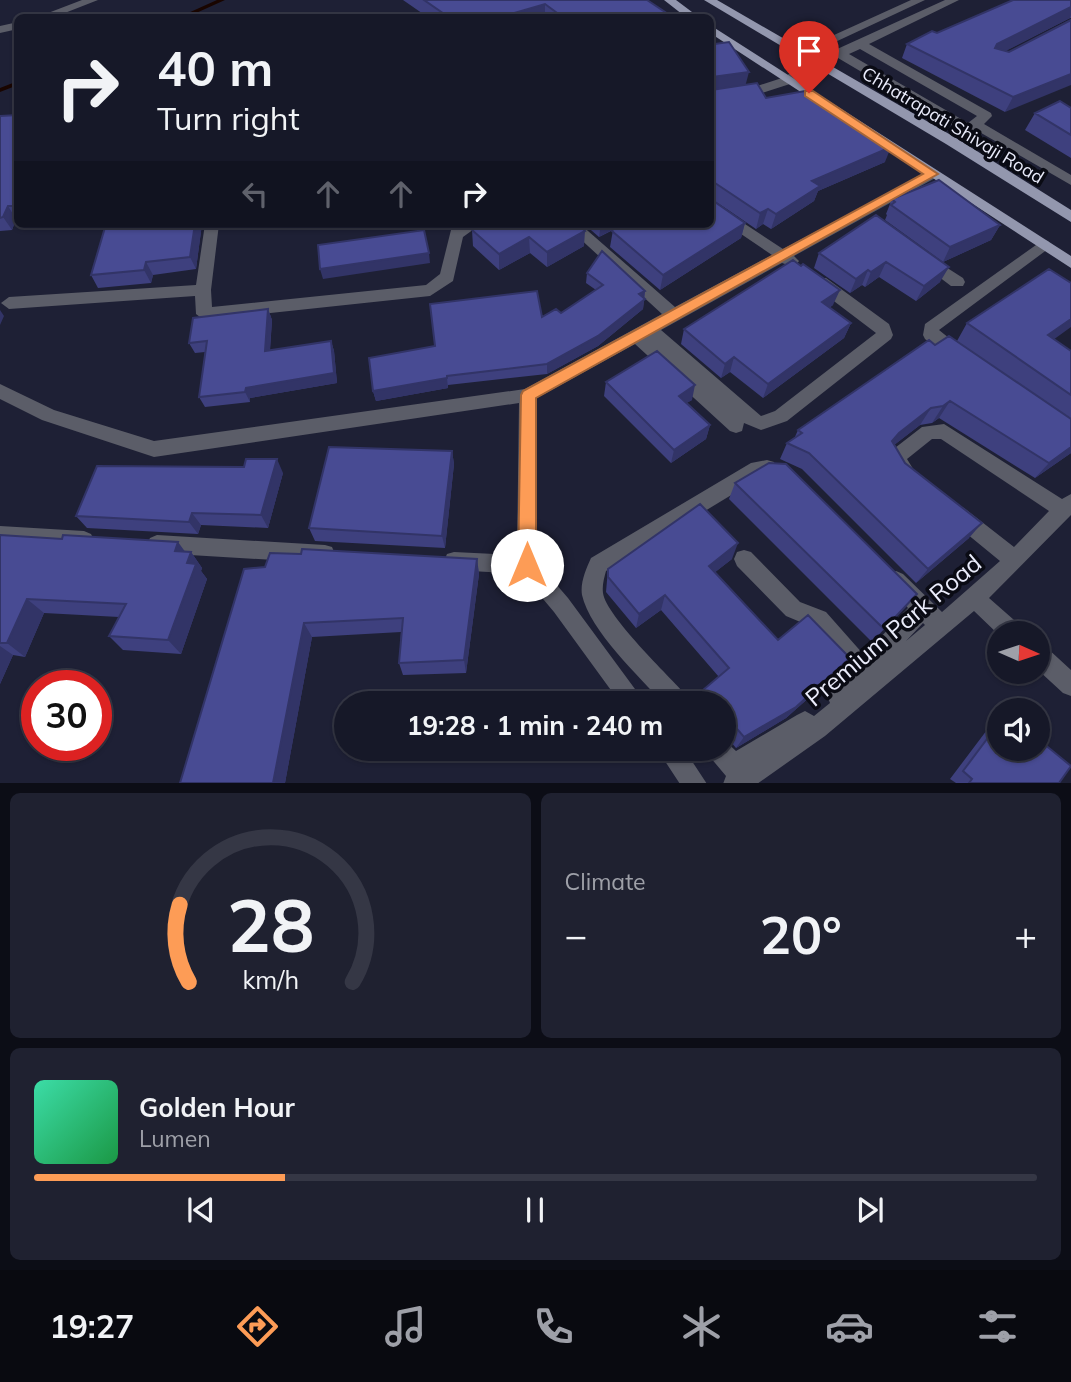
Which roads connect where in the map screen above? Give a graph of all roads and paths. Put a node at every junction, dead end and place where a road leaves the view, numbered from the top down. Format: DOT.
graph roads {
  1 [pos="93,0"];
  2 [pos="669,0"];
  3 [pos="709,0"];
  4 [pos="920,0"];
  5 [pos="954,0"];
  6 [pos="52,14"];
  7 [pos="689,14"];
  8 [pos="714,31"];
  9 [pos="860,44"];
  10 [pos="839,53"];
  11 [pos="812,62"];
  12 [pos="789,80"];
  13 [pos="714,99"];
  14 [pos="971,127"];
  15 [pos="951,141"];
  16 [pos="932,174"];
  17 [pos="1071,181"];
  18 [pos="714,209"];
  19 [pos="1071,217"];
  20 [pos="212,228"];
  21 [pos="466,228"];
  22 [pos="576,228"];
  23 [pos="1042,245"];
  24 [pos="916,252"];
  25 [pos="783,255"];
  26 [pos="1071,263"];
  27 [pos="957,282"];
  28 [pos="204,290"];
  29 [pos="9,303"];
  30 [pos="674,315"];
  31 [pos="643,332"];
  32 [pos="971,365"];
  33 [pos="0,391"];
  34 [pos="528,395"];
  35 [pos="736,426"];
  36 [pos="783,470"];
  37 [pos="925,488"];
  38 [pos="947,505"];
  39 [pos="1067,506"];
  40 [pos="0,535"];
  41 [pos="111,541"];
  42 [pos="139,543"];
  43 [pos="347,555"];
  44 [pos="744,559"];
  45 [pos="430,560"];
  46 [pos="1015,560"];
  47 [pos="527,565"];
  48 [pos="886,570"];
  49 [pos="974,598"];
  50 [pos="923,607"];
  51 [pos="1000,621"];
  52 [pos="941,625"];
  53 [pos="1050,666"];
  54 [pos="868,676"];
  55 [pos="1071,685"];
  56 [pos="625,691"];
  57 [pos="668,691"];
  58 [pos="678,761"];
  59 [pos="733,769"];
  60 [pos="695,783"];
  1 -- 6 [label="street"];
  2 -- 7 [label="main road"];
  3 -- 11 [label="main road, Chhatrapati Shivaji Road"];
  4 -- 11 [label="street"];
  5 -- 9 [label="street"];
  8 -- 12 [label="main road"];
  9 -- 10 [label="street"];
  9 -- 14 [label="street"];
  10 -- 11 [label="street"];
  10 -- 14 [label="street"];
  11 -- 12 [label="street"];
  11 -- 15 [label="main road, Chhatrapati Shivaji Road"];
  12 -- 13 [label="street"];
  12 -- 16 [label="main road"];
  14 -- 15 [label="street"];
  14 -- 17 [label="street"];
  15 -- 19 [label="main road, Chhatrapati Shivaji Road"];
  16 -- 23 [label="main road"];
  16 -- 25 [label="street"];
  18 -- 25 [label="street"];
  20 -- 28 [label="street"];
  21 -- 28 [label="street"];
  22 -- 30 [label="street"];
  23 -- 26 [label="main road"];
  23 -- 32 [label="street"];
  24 -- 27 [label="street"];
  25 -- 30 [label="street"];
  25 -- 31 [label="street"];
  28 -- 29 [label="street"];
  30 -- 31 [label="street"];
  31 -- 34 [label="street"];
  31 -- 35 [label="street"];
  33 -- 34 [label="street"];
  34 -- 47 [label="street"];
  36 -- 57 [label="street"];
  37 -- 39 [label="street"];
  38 -- 46 [label="street"];
  39 -- 46 [label="street, Premium Park Road"];
  40 -- 41 [label="street"];
  42 -- 43 [label="street"];
  44 -- 54 [label="street"];
  45 -- 47 [label="street"];
  46 -- 49 [label="street, Premium Park Road"];
  47 -- 56 [label="street"];
  48 -- 50 [label="street"];
  49 -- 51 [label="street"];
  49 -- 52 [label="street, Premium Park Road"];
  50 -- 52 [label="street"];
  50 -- 54 [label="street"];
  52 -- 54 [label="street, Premium Park Road"];
  53 -- 55 [label="street"];
  54 -- 59 [label="street"];
  58 -- 60 [label="street"];
}
